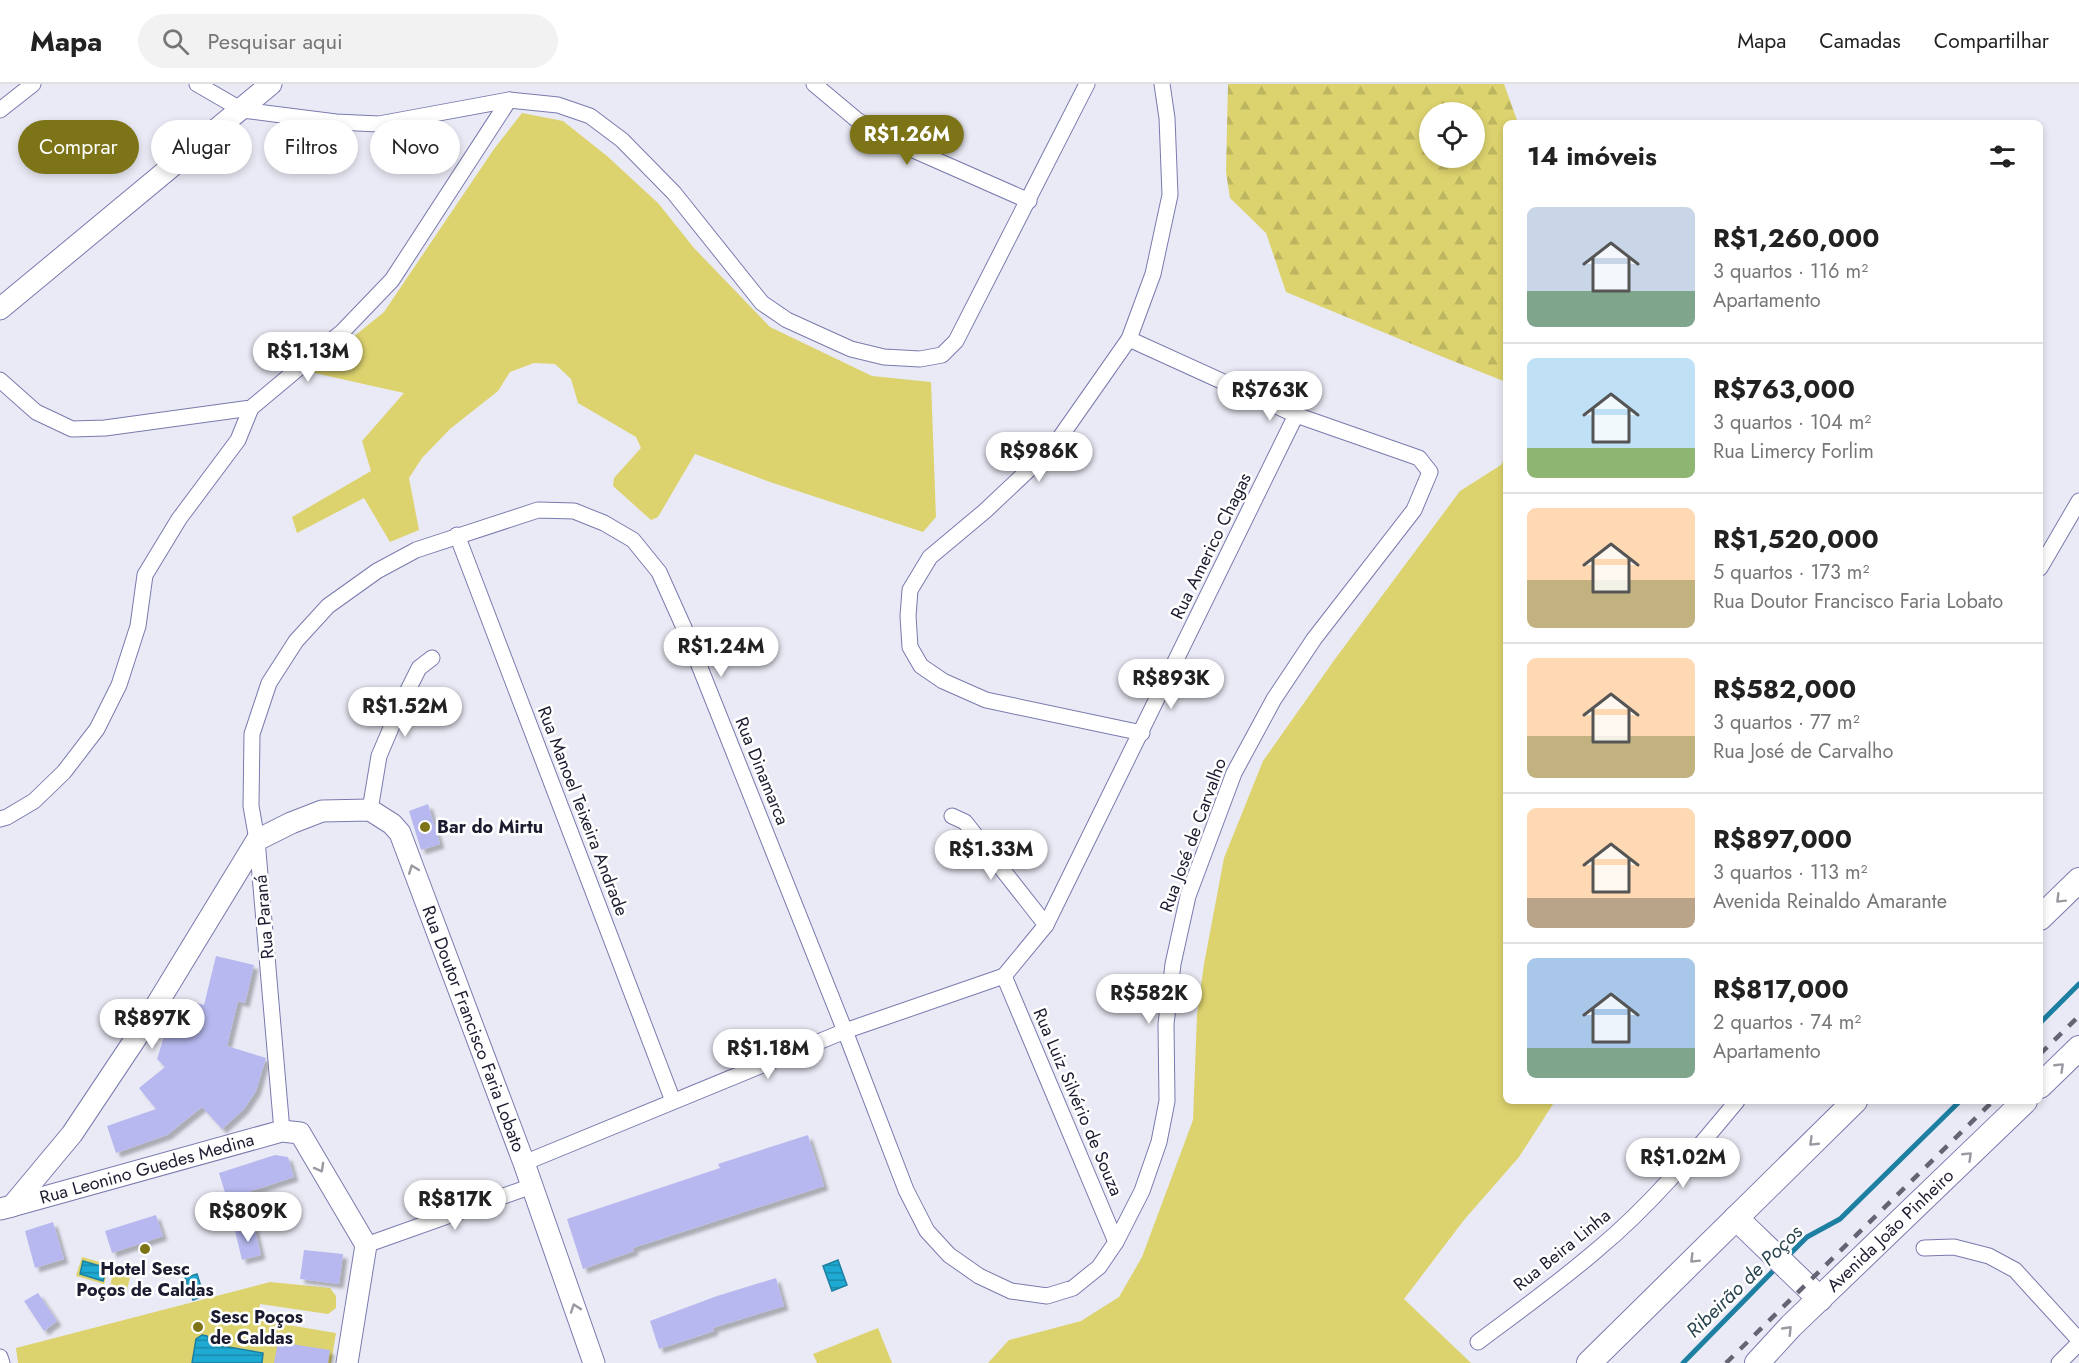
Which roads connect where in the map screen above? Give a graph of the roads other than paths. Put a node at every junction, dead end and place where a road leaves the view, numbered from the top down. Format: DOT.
graph roads {
  1 [pos="33,84"];
  2 [pos="197,84"];
  3 [pos="271,84"];
  4 [pos="814,84"];
  5 [pos="1087,84"];
  6 [pos="1161,84"];
  7 [pos="509,99"];
  8 [pos="0,110"];
  9 [pos="242,110"];
  10 [pos="1029,201"];
  11 [pos="0,309"];
  12 [pos="1129,339"];
  13 [pos="0,380"];
  14 [pos="251,408"];
  15 [pos="1296,416"];
  16 [pos="2079,501"];
  17 [pos="457,535"];
  18 [pos="2043,563"];
  19 [pos="432,658"];
  20 [pos="1142,733"];
  21 [pos="370,810"];
  22 [pos="951,816"];
  23 [pos="0,819"];
  24 [pos="257,840"];
  25 [pos="2079,880"];
  26 [pos="2043,915"];
  27 [pos="1046,925"];
  28 [pos="1004,976"];
  29 [pos="845,1031"];
  30 [pos="2079,1048"];
  31 [pos="2043,1083"];
  32 [pos="673,1101"];
  33 [pos="1734,1104"];
  34 [pos="1852,1104"];
  35 [pos="2022,1104"];
  36 [pos="282,1131"];
  37 [pos="524,1162"];
  38 [pos="532,1186"];
  39 [pos="6,1208"];
  40 [pos="1736,1218"];
  41 [pos="1116,1242"];
  42 [pos="366,1245"];
  43 [pos="1924,1248"];
  44 [pos="1814,1292"];
  45 [pos="1478,1342"];
  46 [pos="2079,1342"];
  47 [pos="0,1357"];
  48 [pos="2,1363"];
  49 [pos="347,1363"];
  50 [pos="594,1363"];
  51 [pos="1589,1363"];
  52 [pos="1757,1363"];
  53 [pos="2059,1363"];
  1 -- 8 [label="street"];
  2 -- 9 [label="street"];
  3 -- 9 [label="street"];
  4 -- 10 [label="street"];
  5 -- 10 [label="street"];
  6 -- 12 [label="street"];
  7 -- 9 [label="street"];
  7 -- 10 [label="street"];
  7 -- 14 [label="street"];
  9 -- 11 [label="street"];
  12 -- 15 [label="street"];
  12 -- 20 [label="street"];
  13 -- 14 [label="street"];
  14 -- 23 [label="street"];
  15 -- 20 [label="street, Rua Americo Chagas"];
  15 -- 41 [label="street, Rua José de Carvalho"];
  16 -- 18 [label="street"];
  17 -- 24 [label="street, Rua Paraná"];
  17 -- 29 [label="street, Rua Dinamarca"];
  17 -- 32 [label="street, Rua Manoel Teixeira Andrade"];
  19 -- 21 [label="street"];
  20 -- 27 [label="street, Rua Americo Chagas"];
  21 -- 24 [label="street"];
  37 -- 21 [label="street, Rua Doutor Francisco Faria Lobato, one-way"];
  22 -- 27 [label="street"];
  24 -- 36 [label="street, Rua Paraná"];
  24 -- 39 [label="street"];
  25 -- 26 [label="main road, one-way"];
  27 -- 28 [label="street, Rua Americo Chagas"];
  28 -- 29 [label="street"];
  28 -- 41 [label="street, Rua Luiz Silvério de Souza"];
  29 -- 32 [label="street"];
  29 -- 41 [label="street, Rua José de Carvalho"];
  31 -- 30 [label="main road, one-way"];
  32 -- 37 [label="street"];
  33 -- 45 [label="street, Rua Beira Linha"];
  34 -- 40 [label="main road, one-way"];
  44 -- 35 [label="main road, Avenida João Pinheiro, one-way"];
  36 -- 39 [label="street, Rua Leonino Guedes Medina"];
  36 -- 42 [label="street, one-way"];
  37 -- 38 [label="street, Rua Doutor Francisco Faria Lobato"];
  38 -- 42 [label="street"];
  50 -- 38 [label="street, Rua Doutor Francisco Faria Lobato, one-way"];
  40 -- 44 [label="main road"];
  40 -- 51 [label="main road, one-way"];
  42 -- 49 [label="street"];
  43 -- 46 [label="street"];
  52 -- 44 [label="main road, Avenida João Pinheiro, one-way"];
  46 -- 53 [label="street"];
  47 -- 48 [label="street"];
}
